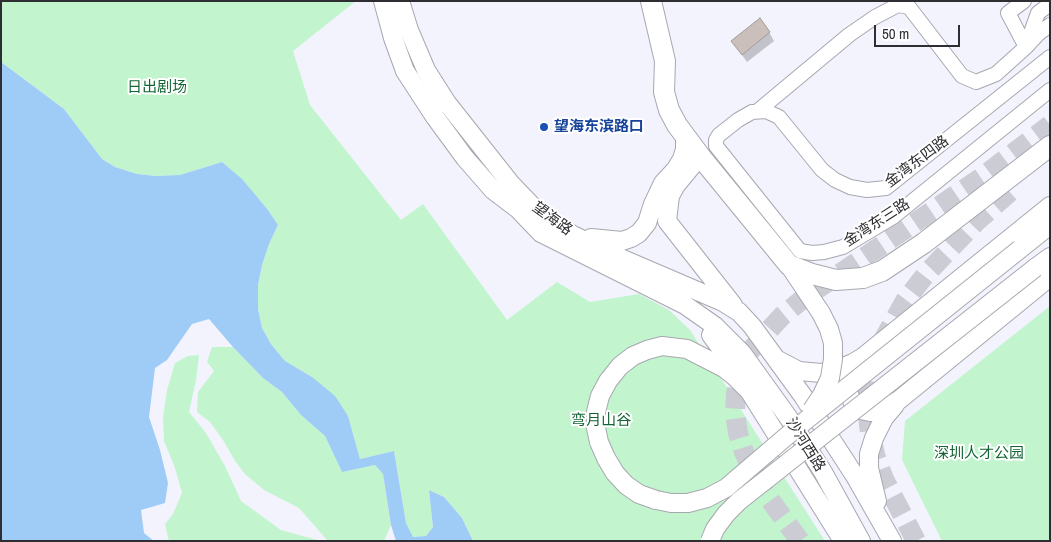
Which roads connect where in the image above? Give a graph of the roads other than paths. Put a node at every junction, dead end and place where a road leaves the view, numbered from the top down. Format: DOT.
graph roads {
  1 [pos="383,1"];
  2 [pos="400,1"];
  3 [pos="651,1"];
  4 [pos="1024,1"];
  5 [pos="1050,4"];
  6 [pos="1050,25"];
  7 [pos="1026,47"];
  8 [pos="1050,57"];
  9 [pos="1050,90"];
  10 [pos="759,110"];
  11 [pos="685,137"];
  12 [pos="1050,146"];
  13 [pos="1050,160"];
  14 [pos="706,163"];
  15 [pos="1010,192"];
  16 [pos="1050,206"];
  17 [pos="1050,225"];
  18 [pos="574,235"];
  19 [pos="1050,257"];
  20 [pos="789,265"];
  21 [pos="1042,273"];
  22 [pos="685,305"];
  23 [pos="739,312"];
  24 [pos="742,353"];
  25 [pos="863,357"];
  26 [pos="776,358"];
  27 [pos="752,394"];
  28 [pos="899,400"];
  29 [pos="795,429"];
  30 [pos="884,523"];
  31 [pos="840,537"];
  32 [pos="710,541"];
  33 [pos="861,541"];
  34 [pos="892,541"];
  1 -- 22 [label="main road, 望海路"];
  2 -- 18 [label="main road, 望海路"];
  3 -- 11 [label="highway"];
  4 -- 7 [label="street"];
  5 -- 7 [label="street"];
  6 -- 7 [label="street"];
  7 -- 10 [label="street"];
  8 -- 10 [label="street, 金湾东四路"];
  9 -- 10 [label="street, 金湾东三路"];
  11 -- 14 [label="highway"];
  11 -- 18 [label="main road"];
  12 -- 20 [label="highway"];
  13 -- 15 [label="highway"];
  14 -- 20 [label="highway"];
  14 -- 23 [label="main road"];
  16 -- 25 [label="main road"];
  17 -- 29 [label="main road, bridge"];
  18 -- 23 [label="main road, 望海路"];
  19 -- 21 [label="main road"];
  20 -- 29 [label="main road, bridge"];
  21 -- 28 [label="main road"];
  21 -- 32 [label="main road, bridge"];
  22 -- 24 [label="main road, 望海路"];
  22 -- 27 [label="main road"];
  23 -- 26 [label="main road, 望海路"];
  24 -- 33 [label="main road, 沙河西路"];
  25 -- 26 [label="main road"];
  25 -- 28 [label="main road"];
  26 -- 30 [label="main road, 沙河西路"];
  27 -- 29 [label="main road, bridge"];
  27 -- 31 [label="main road"];
  28 -- 30 [label="main road"];
  30 -- 34 [label="main road, 沙河西路"];
}
